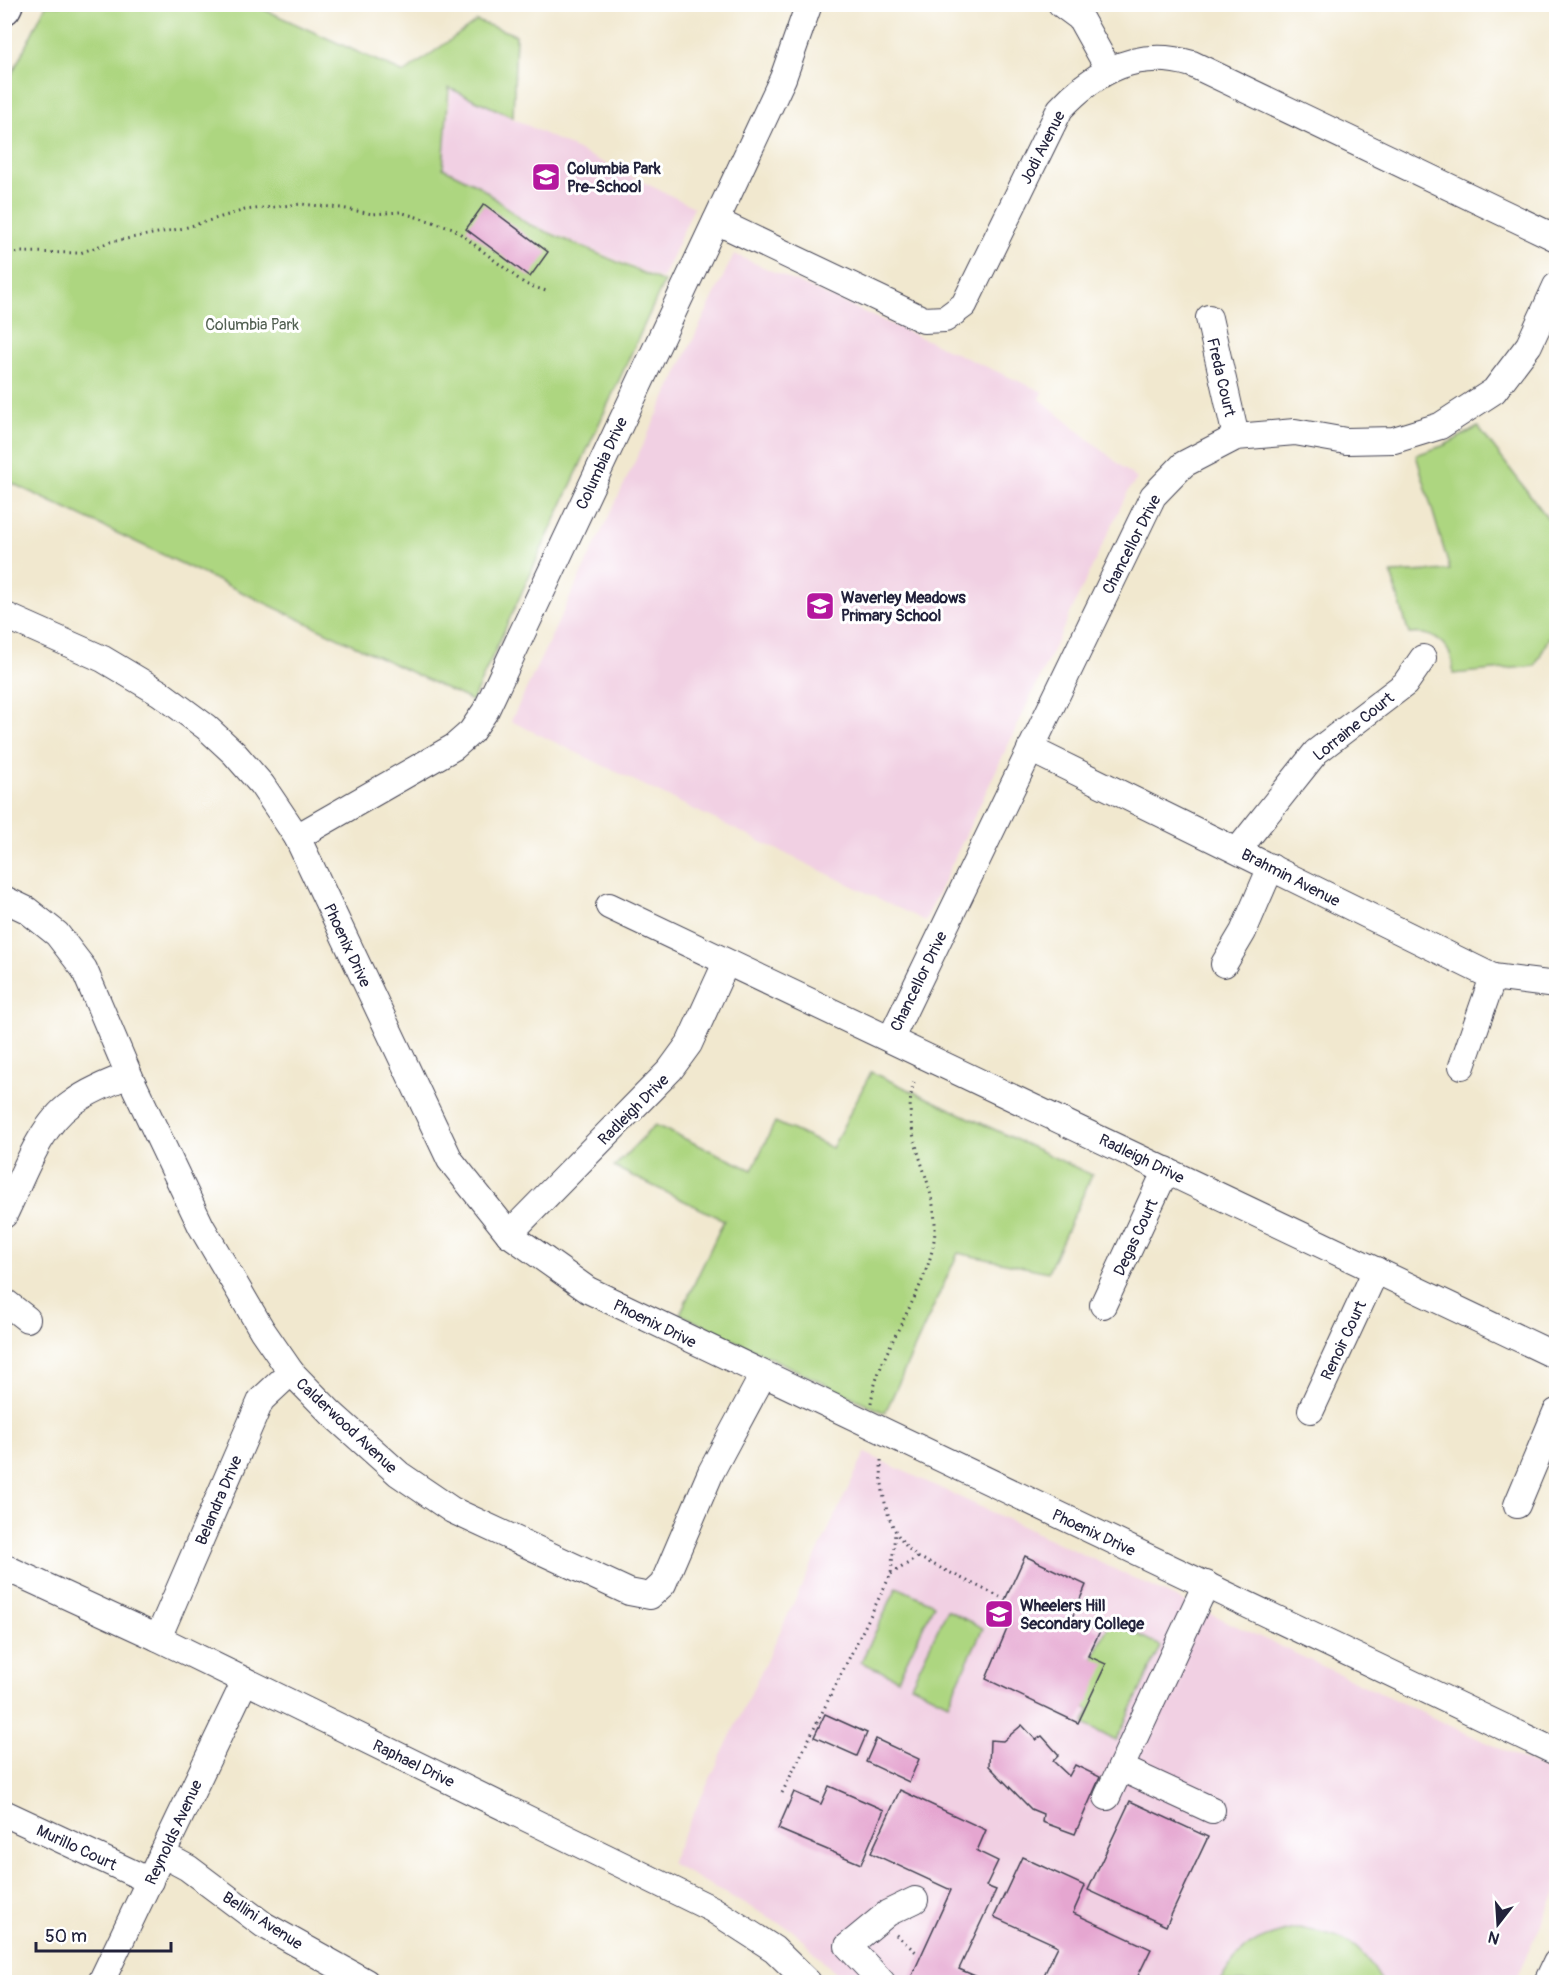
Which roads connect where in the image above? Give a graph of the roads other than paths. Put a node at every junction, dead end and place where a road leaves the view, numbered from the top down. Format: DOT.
graph roads {
  1 [pos="808,4"];
  2 [pos="1061,4"];
  3 [pos="1109,70"];
  4 [pos="716,221"];
  5 [pos="1557,238"];
  6 [pos="1557,286"];
  7 [pos="1209,318"];
  8 [pos="1236,437"];
  9 [pos="4,615"];
  10 [pos="1423,658"];
  11 [pos="1030,749"];
  12 [pos="297,837"];
  13 [pos="1238,850"];
  14 [pos="1271,867"];
  15 [pos="4,899"];
  16 [pos="609,906"];
  17 [pos="726,963"];
  18 [pos="1224,964"];
  19 [pos="1493,977"];
  20 [pos="1557,985"];
  21 [pos="891,1038"];
  22 [pos="1461,1066"];
  23 [pos="129,1075"];
  24 [pos="1166,1170"];
  25 [pos="4,1215"];
  26 [pos="509,1234"];
  27 [pos="1376,1270"];
  28 [pos="4,1301"];
  29 [pos="1103,1305"];
  30 [pos="27,1319"];
  31 [pos="1557,1356"];
  32 [pos="291,1372"];
  33 [pos="763,1375"];
  34 [pos="1311,1410"];
  35 [pos="1557,1412"];
  36 [pos="1517,1505"];
  37 [pos="4,1567"];
  38 [pos="1206,1584"];
  39 [pos="158,1638"];
  40 [pos="245,1681"];
  41 [pos="1557,1752"];
  42 [pos="1121,1768"];
  43 [pos="1107,1797"];
  44 [pos="1212,1810"];
  45 [pos="4,1813"];
  46 [pos="162,1854"];
  47 [pos="150,1881"];
  48 [pos="915,1900"];
  49 [pos="1557,1963"];
  50 [pos="101,1983"];
  51 [pos="366,1983"];
  52 [pos="808,1983"];
  53 [pos="882,1983"];
  54 [pos="1547,1983"];
  1 -- 4 [label="street, Columbia Drive"];
  2 -- 3 [label="street"];
  3 -- 4 [label="street, Jodi Avenue"];
  3 -- 5 [label="street, Jodi Avenue"];
  4 -- 12 [label="street, Columbia Drive"];
  6 -- 8 [label="street, Chancellor Drive"];
  7 -- 8 [label="street, Freda Court"];
  8 -- 11 [label="street, Chancellor Drive"];
  9 -- 12 [label="street, Phoenix Drive"];
  10 -- 13 [label="street, Lorraine Court"];
  11 -- 13 [label="street, Brahmin Avenue"];
  11 -- 21 [label="street, Chancellor Drive"];
  12 -- 26 [label="street, Phoenix Drive"];
  13 -- 14 [label="street, Brahmin Avenue"];
  14 -- 18 [label="street"];
  14 -- 19 [label="street, Brahmin Avenue"];
  15 -- 23 [label="street, Calderwood Avenue"];
  16 -- 17 [label="street, Radleigh Drive"];
  17 -- 21 [label="street, Radleigh Drive"];
  17 -- 26 [label="street, Radleigh Drive"];
  19 -- 20 [label="street, Brahmin Avenue"];
  19 -- 22 [label="street"];
  21 -- 24 [label="street, Radleigh Drive"];
  23 -- 25 [label="street"];
  23 -- 32 [label="street, Calderwood Avenue"];
  24 -- 27 [label="street, Radleigh Drive"];
  24 -- 29 [label="street, Degas Court"];
  26 -- 33 [label="street, Phoenix Drive"];
  27 -- 31 [label="street, Radleigh Drive"];
  27 -- 34 [label="street, Renoir Court"];
  28 -- 30 [label="street"];
  32 -- 33 [label="street, Calderwood Avenue"];
  32 -- 39 [label="street, Belandra Drive"];
  33 -- 38 [label="street, Phoenix Drive"];
  35 -- 36 [label="street"];
  37 -- 39 [label="street, Raphael Drive"];
  38 -- 41 [label="street, Phoenix Drive"];
  38 -- 42 [label="street"];
  39 -- 40 [label="street, Raphael Drive"];
  40 -- 46 [label="street, Reynolds Avenue"];
  40 -- 52 [label="street, Raphael Drive"];
  42 -- 43 [label="street"];
  42 -- 44 [label="street"];
  45 -- 47 [label="street, Murillo Court"];
  46 -- 47 [label="street, Reynolds Avenue"];
  46 -- 51 [label="street, Bellini Avenue"];
  47 -- 50 [label="street, Reynolds Avenue"];
  48 -- 53 [label="street"];
  49 -- 54 [label="street"];
}
